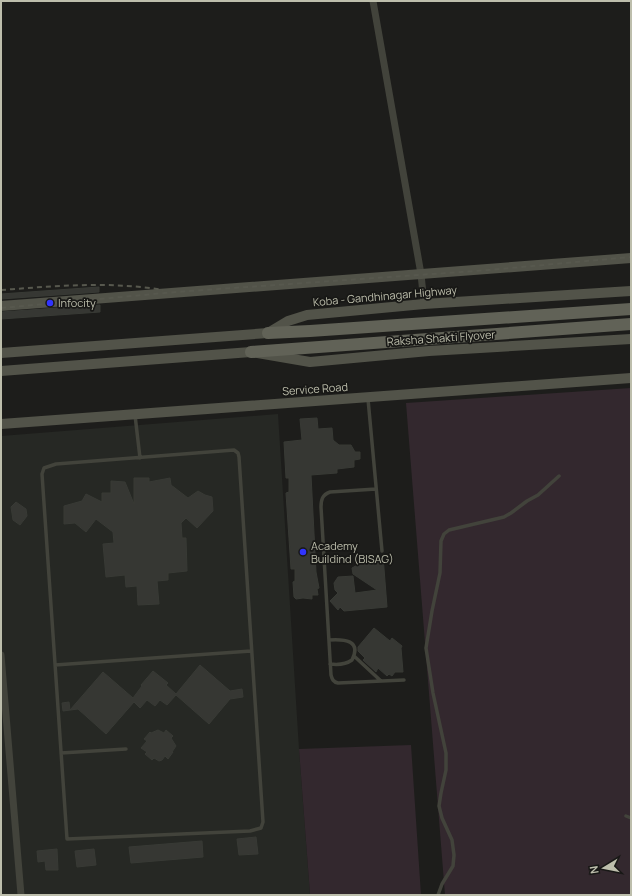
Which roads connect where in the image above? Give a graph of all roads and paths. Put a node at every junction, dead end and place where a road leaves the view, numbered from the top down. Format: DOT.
graph roads {
  1 [pos="373,1"];
  2 [pos="631,258"];
  3 [pos="421,274"];
  4 [pos="631,291"];
  5 [pos="424,304"];
  6 [pos="1,306"];
  7 [pos="631,309"];
  8 [pos="631,324"];
  9 [pos="268,333"];
  10 [pos="631,339"];
  11 [pos="251,352"];
  12 [pos="1,353"];
  13 [pos="1,371"];
  14 [pos="631,378"];
  15 [pos="368,398"];
  16 [pos="135,414"];
  17 [pos="1,424"];
  18 [pos="140,458"];
  19 [pos="559,476"];
  20 [pos="376,489"];
  21 [pos="382,551"];
  22 [pos="329,640"];
  23 [pos="252,651"];
  24 [pos="1,655"];
  25 [pos="354,656"];
  26 [pos="330,664"];
  27 [pos="55,665"];
  28 [pos="404,680"];
  29 [pos="381,681"];
  30 [pos="126,749"];
  31 [pos="61,753"];
  32 [pos="626,816"];
  33 [pos="631,818"];
  34 [pos="21,895"];
  35 [pos="438,895"];
  1 -- 3 [label="street"];
  2 -- 3 [label="main road"];
  3 -- 5 [label="street"];
  3 -- 6 [label="main road"];
  4 -- 5 [label="main road, Koba - Gandhinagar Highway"];
  5 -- 9 [label="main road, Koba - Gandhinagar Highway"];
  7 -- 9 [label="main road, Raksha Shakti Flyover"];
  8 -- 11 [label="main road, Raksha Shakti Flyover"];
  9 -- 12 [label="main road, Koba - Gandhinagar Highway"];
  10 -- 11 [label="main road"];
  11 -- 13 [label="main road"];
  14 -- 15 [label="main road, Service Road"];
  15 -- 16 [label="main road, Service Road"];
  15 -- 20 [label="lane"];
  16 -- 17 [label="main road, Service Road"];
  16 -- 18 [label="lane"];
  18 -- 23 [label="lane"];
  18 -- 27 [label="lane"];
  19 -- 35 [label="lane"];
  20 -- 21 [label="lane"];
  20 -- 22 [label="lane"];
  22 -- 25 [label="lane"];
  22 -- 26 [label="lane"];
  23 -- 27 [label="lane"];
  23 -- 31 [label="lane"];
  24 -- 34 [label="street"];
  25 -- 26 [label="lane"];
  25 -- 29 [label="lane"];
  26 -- 29 [label="lane"];
  27 -- 31 [label="lane"];
  28 -- 29 [label="lane"];
  30 -- 31 [label="lane"];
  32 -- 33 [label="lane"];
}
